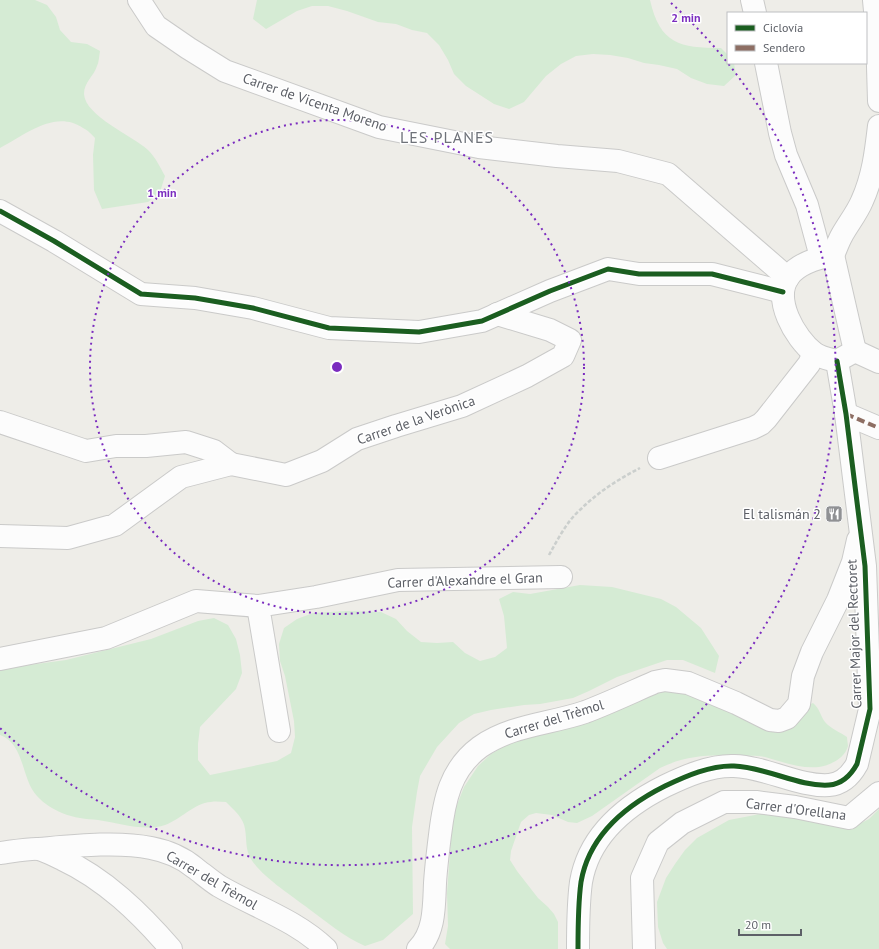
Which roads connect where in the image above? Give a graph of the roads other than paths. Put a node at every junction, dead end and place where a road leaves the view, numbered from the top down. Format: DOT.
graph roads {
  1 [pos="139,0"];
  2 [pos="752,0"];
  3 [pos="874,0"];
  4 [pos="755,12"];
  5 [pos="766,64"];
  6 [pos="879,101"];
  7 [pos="879,126"];
  8 [pos="0,211"];
  9 [pos="827,256"];
  10 [pos="786,285"];
  11 [pos="498,314"];
  12 [pos="814,353"];
  13 [pos="846,356"];
  14 [pos="879,362"];
  15 [pos="846,414"];
  16 [pos="0,422"];
  17 [pos="879,428"];
  18 [pos="658,458"];
  19 [pos="231,464"];
  20 [pos="860,530"];
  21 [pos="0,536"];
  22 [pos="552,577"];
  23 [pos="258,606"];
  24 [pos="0,659"];
  25 [pos="874,717"];
  26 [pos="279,731"];
  27 [pos="879,793"];
  28 [pos="39,849"];
  29 [pos="0,853"];
  30 [pos="171,949"];
  31 [pos="326,949"];
  32 [pos="418,949"];
  33 [pos="578,949"];
  34 [pos="644,949"];
  1 -- 10 [label="street, Carrer de Vicenta Moreno"];
  2 -- 4 [label="street"];
  3 -- 6 [label="street"];
  5 -- 9 [label="street, Carrer Major del Rectoret"];
  7 -- 9 [label="street"];
  8 -- 11 [label="street"];
  9 -- 10 [label="street"];
  9 -- 13 [label="street, Carrer Major del Rectoret"];
  10 -- 11 [label="street"];
  10 -- 12 [label="street"];
  11 -- 19 [label="street, Carrer de la Verònica"];
  12 -- 13 [label="street"];
  12 -- 18 [label="street"];
  13 -- 14 [label="street"];
  13 -- 15 [label="street, Carrer Major del Rectoret"];
  15 -- 17 [label="street"];
  15 -- 20 [label="street, Carrer Major del Rectoret"];
  16 -- 19 [label="street"];
  19 -- 21 [label="street, Carrer de la Verònica"];
  20 -- 25 [label="street, Carrer Major del Rectoret"];
  20 -- 32 [label="street, Carrer del Trèmol"];
  22 -- 23 [label="street, Carrer d'Alexandre el Gran"];
  23 -- 24 [label="street, Carrer d'Alexandre el Gran"];
  23 -- 26 [label="street"];
  25 -- 33 [label="street, Carrer Major del Rectoret"];
  27 -- 34 [label="street, Carrer d'Orellana"];
  28 -- 29 [label="street, Carrer del Trèmol"];
  28 -- 30 [label="street"];
  28 -- 31 [label="street, Carrer del Trèmol"];
}
